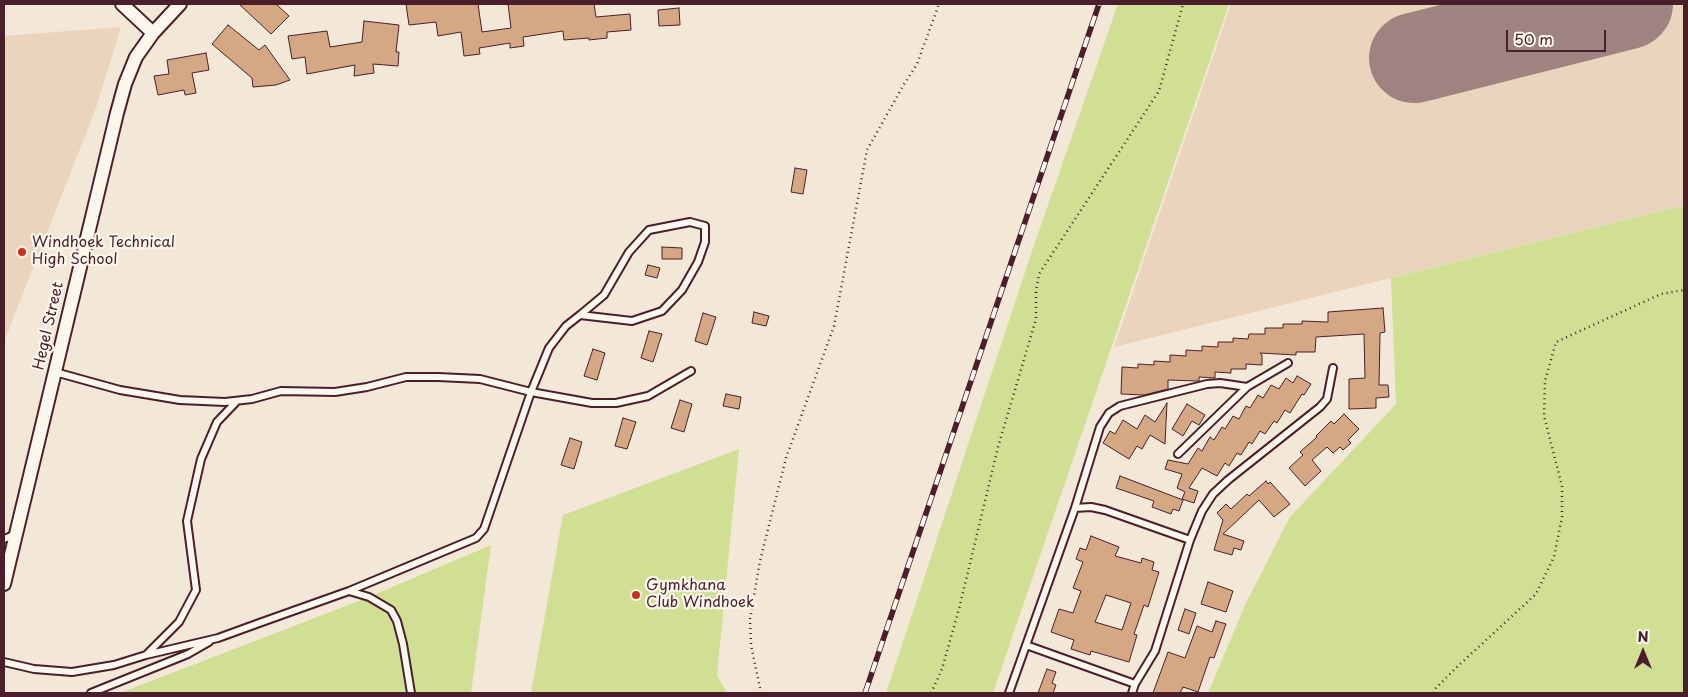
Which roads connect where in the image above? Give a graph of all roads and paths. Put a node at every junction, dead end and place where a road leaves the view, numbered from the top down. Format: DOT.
graph roads {
  1 [pos="122,4"];
  2 [pos="180,4"];
  3 [pos="939,4"];
  4 [pos="1183,4"];
  5 [pos="153,33"];
  6 [pos="1684,290"];
  7 [pos="580,315"];
  8 [pos="1288,363"];
  9 [pos="1332,368"];
  10 [pos="691,371"];
  11 [pos="55,372"];
  12 [pos="1247,387"];
  13 [pos="531,392"];
  14 [pos="237,401"];
  15 [pos="1178,454"];
  16 [pos="1075,508"];
  17 [pos="17,534"];
  18 [pos="4,539"];
  19 [pos="1190,540"];
  20 [pos="4,584"];
  21 [pos="350,590"];
  22 [pos="218,638"];
  23 [pos="1026,645"];
  24 [pos="146,655"];
  25 [pos="4,662"];
  26 [pos="1135,684"];
  27 [pos="91,693"];
  28 [pos="411,693"];
  29 [pos="761,693"];
  30 [pos="931,693"];
  31 [pos="1009,693"];
  32 [pos="1132,693"];
  33 [pos="1433,693"];
  1 -- 5 [label="street"];
  2 -- 5 [label="street, Hegel Street"];
  3 -- 29 [label="path"];
  4 -- 30 [label="path"];
  5 -- 11 [label="street, Hegel Street"];
  6 -- 33 [label="path"];
  7 -- 7 [label="lane"];
  7 -- 13 [label="lane"];
  8 -- 12 [label="lane"];
  9 -- 19 [label="lane"];
  10 -- 13 [label="lane"];
  11 -- 14 [label="lane"];
  11 -- 17 [label="street, Hegel Street"];
  12 -- 15 [label="lane"];
  12 -- 16 [label="lane"];
  13 -- 14 [label="lane"];
  13 -- 21 [label="lane"];
  14 -- 24 [label="lane"];
  16 -- 19 [label="lane"];
  16 -- 23 [label="lane"];
  17 -- 18 [label="lane"];
  17 -- 20 [label="street, Hegel Street"];
  19 -- 26 [label="lane"];
  21 -- 22 [label="lane"];
  21 -- 28 [label="lane"];
  22 -- 24 [label="lane"];
  22 -- 27 [label="lane"];
  23 -- 26 [label="lane"];
  23 -- 31 [label="lane"];
  24 -- 25 [label="lane"];
  26 -- 32 [label="lane"];
}
